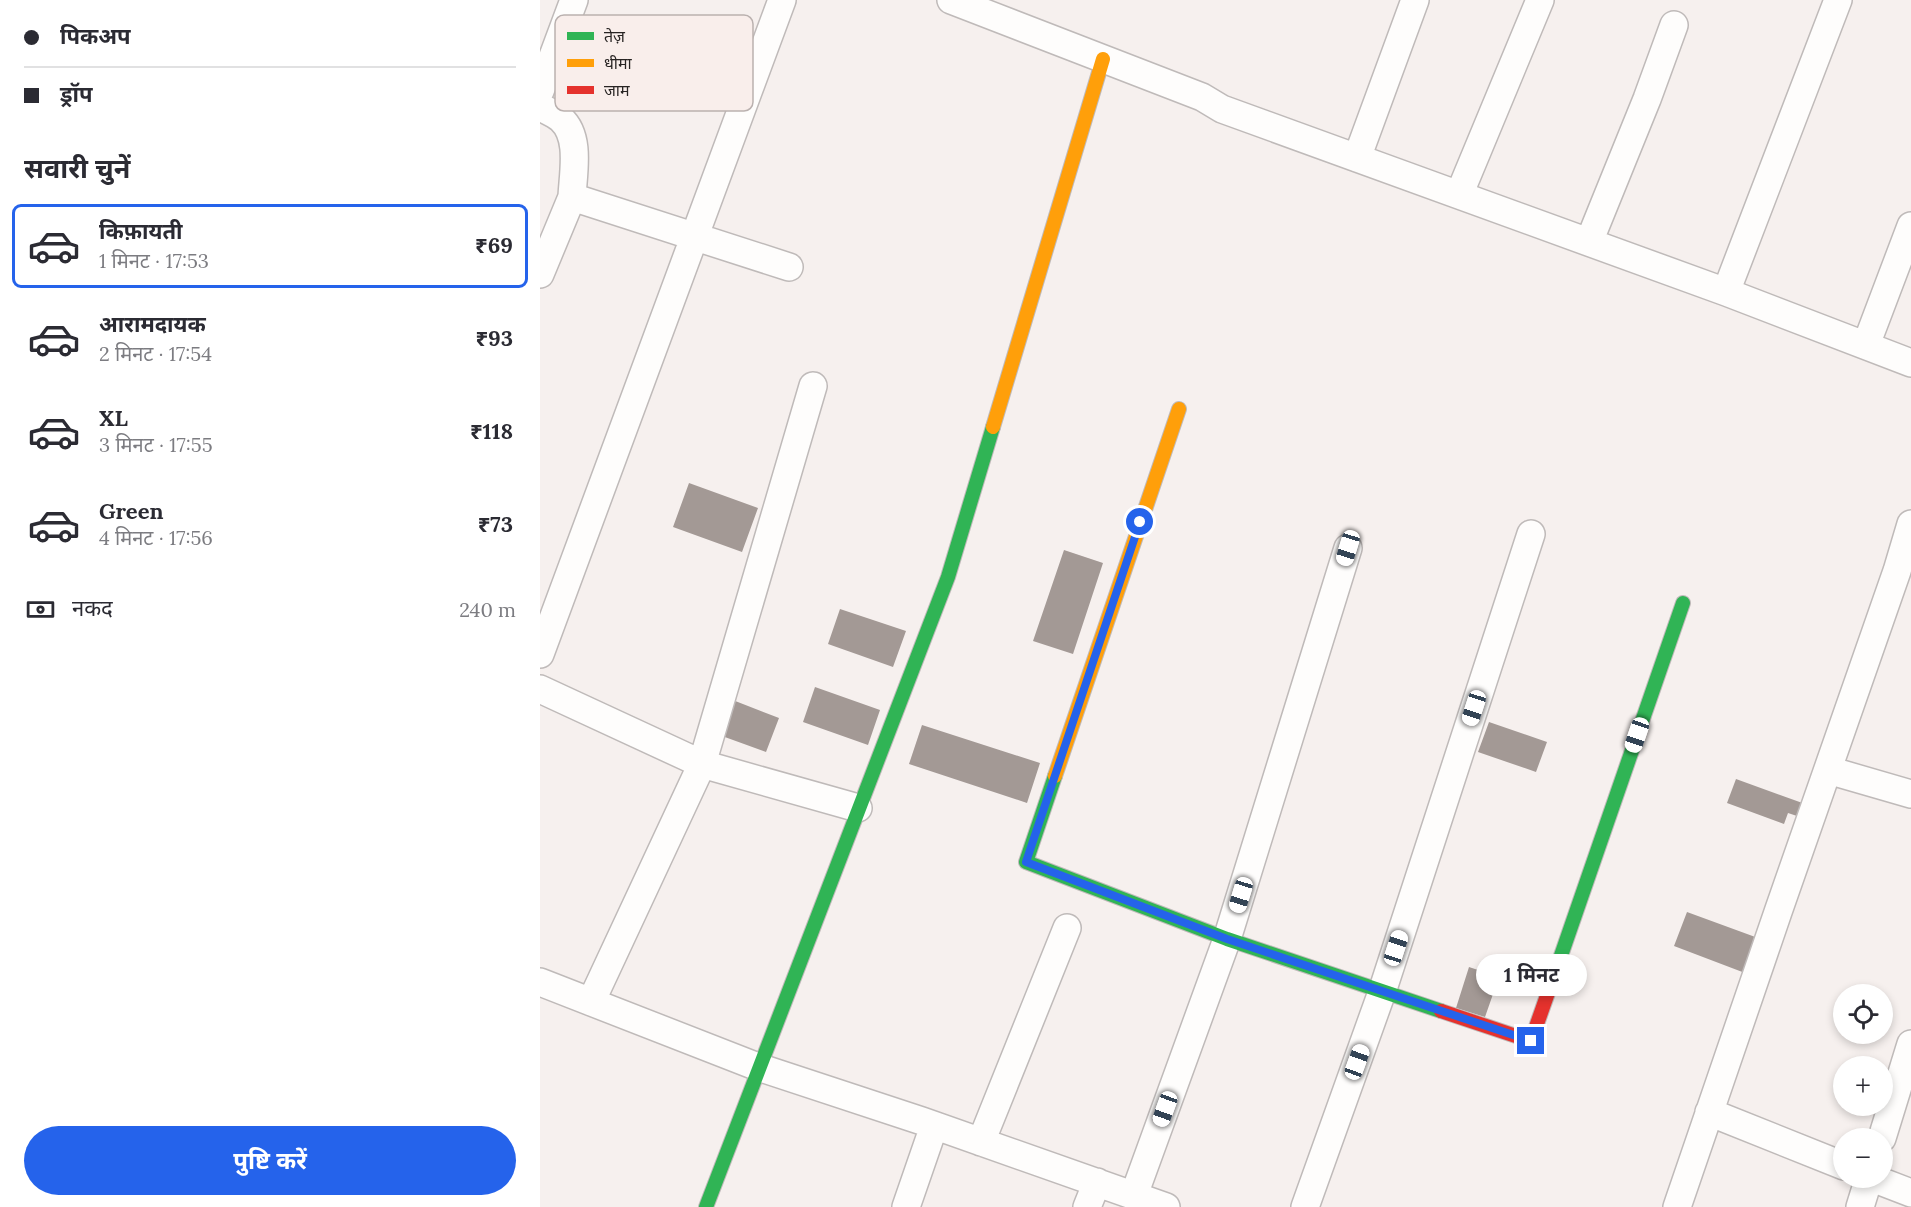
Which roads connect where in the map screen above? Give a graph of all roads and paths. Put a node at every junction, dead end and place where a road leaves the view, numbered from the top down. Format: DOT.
graph roads {
  1 [pos="574,0"];
  2 [pos="782,0"];
  3 [pos="951,0"];
  4 [pos="1416,0"];
  5 [pos="1540,0"];
  6 [pos="1838,0"];
  7 [pos="568,15"];
  8 [pos="1674,25"];
  9 [pos="555,51"];
  10 [pos="1103,59"];
  11 [pos="753,78"];
  12 [pos="540,91"];
  13 [pos="540,106"];
  14 [pos="741,111"];
  15 [pos="1357,158"];
  16 [pos="1459,195"];
  17 [pos="572,197"];
  18 [pos="1911,226"];
  19 [pos="694,237"];
  20 [pos="1589,243"];
  21 [pos="789,267"];
  22 [pos="540,274"];
  23 [pos="1726,292"];
  24 [pos="1866,345"];
  25 [pos="1911,363"];
  26 [pos="813,386"];
  27 [pos="1179,409"];
  28 [pos="1911,524"];
  29 [pos="1531,534"];
  30 [pos="1348,548"];
  31 [pos="1904,574"];
  32 [pos="1683,603"];
  33 [pos="540,654"];
  34 [pos="540,689"];
  35 [pos="702,764"];
  36 [pos="1828,770"];
  37 [pos="1911,794"];
  38 [pos="858,808"];
  39 [pos="1067,928"];
  40 [pos="1227,939"];
  41 [pos="540,982"];
  42 [pos="1382,992"];
  43 [pos="591,1002"];
  44 [pos="1911,1044"];
  45 [pos="758,1067"];
  46 [pos="1709,1112"];
  47 [pos="934,1126"];
  48 [pos="1884,1128"];
  49 [pos="981,1142"];
  50 [pos="1833,1162"];
  51 [pos="1097,1182"];
  52 [pos="1893,1186"];
  53 [pos="1867,1188"];
  54 [pos="1911,1192"];
  55 [pos="1134,1195"];
  56 [pos="706,1207"];
  57 [pos="906,1207"];
  58 [pos="1088,1207"];
  59 [pos="1166,1207"];
  60 [pos="1305,1207"];
  61 [pos="1677,1207"];
  62 [pos="1860,1207"];
  1 -- 7 [label="street"];
  2 -- 11 [label="street"];
  3 -- 10 [label="street"];
  4 -- 15 [label="street"];
  5 -- 16 [label="street"];
  6 -- 23 [label="street"];
  8 -- 20 [label="street"];
  9 -- 12 [label="street"];
  10 -- 15 [label="street"];
  10 -- 38 [label="street"];
  13 -- 17 [label="street"];
  14 -- 19 [label="street"];
  15 -- 16 [label="street"];
  16 -- 20 [label="street"];
  17 -- 19 [label="street"];
  17 -- 22 [label="street"];
  18 -- 24 [label="street"];
  19 -- 21 [label="street"];
  19 -- 33 [label="street"];
  20 -- 23 [label="street"];
  23 -- 24 [label="street"];
  24 -- 25 [label="street"];
  26 -- 35 [label="street"];
  27 -- 40 [label="street"];
  28 -- 31 [label="street"];
  29 -- 42 [label="street"];
  30 -- 40 [label="street"];
  31 -- 36 [label="street"];
  32 -- 42 [label="street"];
  34 -- 35 [label="street"];
  35 -- 38 [label="street"];
  35 -- 43 [label="street"];
  36 -- 37 [label="street"];
  36 -- 46 [label="street"];
  38 -- 45 [label="street"];
  39 -- 49 [label="street"];
  40 -- 42 [label="street"];
  40 -- 55 [label="street"];
  41 -- 43 [label="street"];
  42 -- 60 [label="street"];
  43 -- 45 [label="street"];
  44 -- 48 [label="street"];
  45 -- 47 [label="street"];
  45 -- 56 [label="street"];
  46 -- 50 [label="street"];
  46 -- 61 [label="street"];
  47 -- 49 [label="street"];
  47 -- 57 [label="street"];
  49 -- 51 [label="street"];
  51 -- 55 [label="street"];
  51 -- 58 [label="street"];
  52 -- 54 [label="street"];
  53 -- 62 [label="street"];
  55 -- 59 [label="street"];
}
